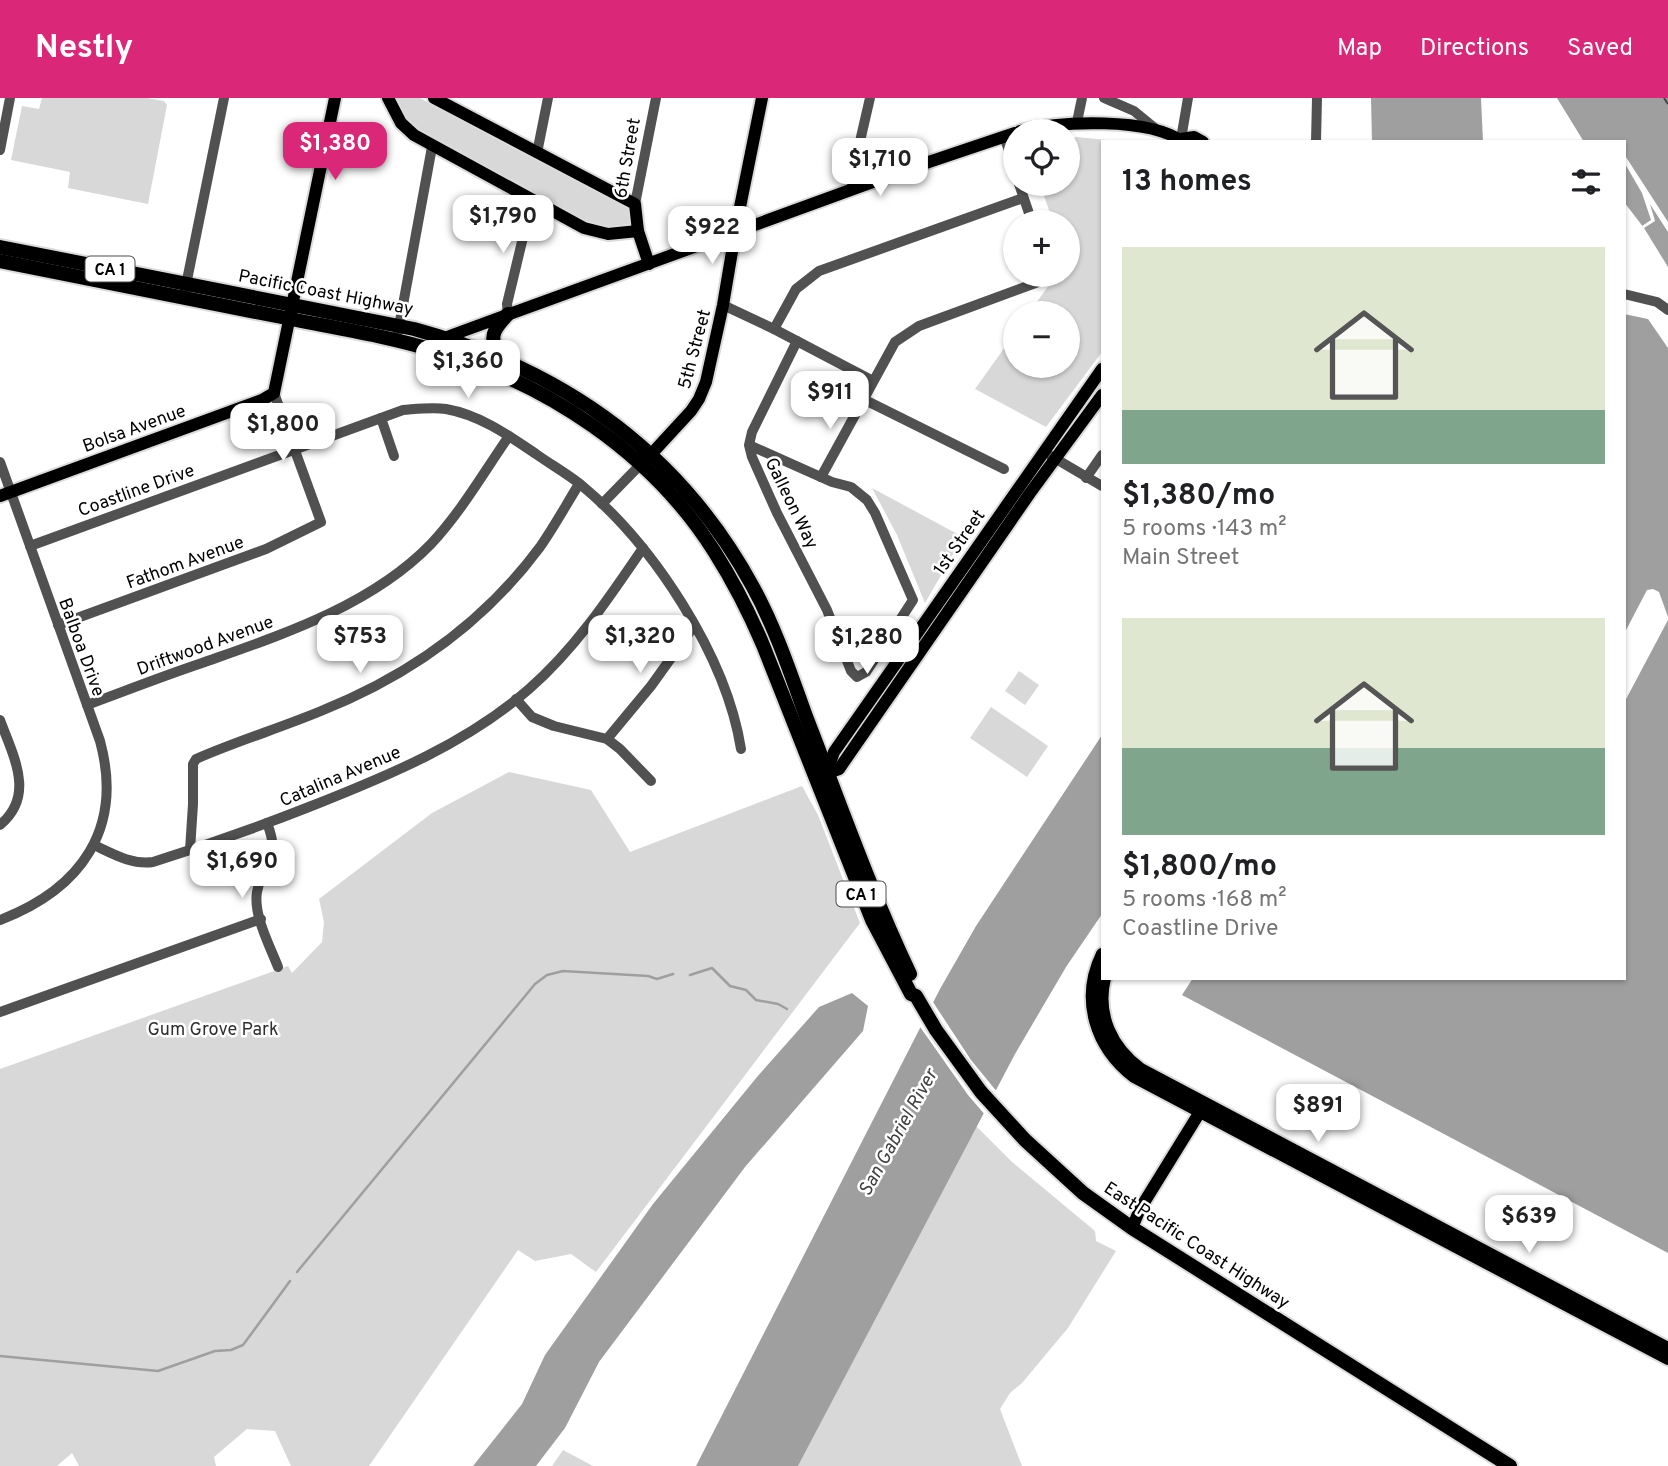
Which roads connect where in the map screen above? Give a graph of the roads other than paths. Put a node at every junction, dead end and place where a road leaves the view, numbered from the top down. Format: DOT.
graph roads {
  1 [pos="10,98"];
  2 [pos="224,98"];
  3 [pos="335,98"];
  4 [pos="548,98"];
  5 [pos="656,98"];
  6 [pos="762,98"];
  7 [pos="870,98"];
  8 [pos="1082,98"];
  9 [pos="1104,98"];
  10 [pos="1188,98"];
  11 [pos="1317,98"];
  12 [pos="389,99"];
  13 [pos="438,99"];
  14 [pos="1078,119"];
  15 [pos="1080,122"];
  16 [pos="1159,131"];
  17 [pos="1003,136"];
  18 [pos="1180,140"];
  19 [pos="1182,140"];
  20 [pos="1316,140"];
  21 [pos="432,147"];
  22 [pos="0,150"];
  23 [pos="537,153"];
  24 [pos="852,190"];
  25 [pos="1023,198"];
  26 [pos="532,200"];
  27 [pos="635,204"];
  28 [pos="1028,210"];
  29 [pos="638,231"];
  30 [pos="735,233"];
  31 [pos="0,247"];
  32 [pos="0,261"];
  33 [pos="649,264"];
  34 [pos="1025,287"];
  35 [pos="185,291"];
  36 [pos="1626,294"];
  37 [pos="723,305"];
  38 [pos="1668,310"];
  39 [pos="292,312"];
  40 [pos="508,314"];
  41 [pos="774,329"];
  42 [pos="397,333"];
  43 [pos="447,337"];
  44 [pos="797,341"];
  45 [pos="438,351"];
  46 [pos="1101,371"];
  47 [pos="873,381"];
  48 [pos="552,383"];
  49 [pos="274,393"];
  50 [pos="1101,396"];
  51 [pos="865,400"];
  52 [pos="381,418"];
  53 [pos="595,418"];
  54 [pos="509,436"];
  55 [pos="749,445"];
  56 [pos="294,449"];
  57 [pos="1050,455"];
  58 [pos="394,456"];
  59 [pos="1101,456"];
  60 [pos="646,459"];
  61 [pos="0,462"];
  62 [pos="1004,469"];
  63 [pos="821,477"];
  64 [pos="1086,478"];
  65 [pos="579,484"];
  66 [pos="1101,486"];
  67 [pos="5,494"];
  68 [pos="602,505"];
  69 [pos="30,546"];
  70 [pos="643,548"];
  71 [pos="58,625"];
  72 [pos="694,626"];
  73 [pos="516,699"];
  74 [pos="87,705"];
  75 [pos="0,720"];
  76 [pos="607,739"];
  77 [pos="741,749"];
  78 [pos="828,773"];
  79 [pos="651,781"];
  80 [pos="818,785"];
  81 [pos="268,823"];
  82 [pos="0,825"];
  83 [pos="94,845"];
  84 [pos="190,850"];
  85 [pos="261,919"];
  86 [pos="0,920"];
  87 [pos="1101,957"];
  88 [pos="278,967"];
  89 [pos="1105,980"];
  90 [pos="917,998"];
  91 [pos="0,1012"];
  92 [pos="1110,1046"];
  93 [pos="1202,1108"];
  94 [pos="1132,1228"];
  95 [pos="1668,1348"];
  96 [pos="1668,1359"];
  97 [pos="1510,1466"];
  1 -- 22 [label="street"];
  2 -- 35 [label="street"];
  3 -- 39 [label="main road"];
  4 -- 23 [label="street"];
  5 -- 27 [label="street, 6th Street"];
  6 -- 30 [label="main road, 5th Street"];
  7 -- 24 [label="street"];
  8 -- 14 [label="street"];
  9 -- 16 [label="street"];
  10 -- 19 [label="street"];
  11 -- 20 [label="street"];
  12 -- 21 [label="main road"];
  13 -- 23 [label="main road"];
  15 -- 16 [label="main road"];
  16 -- 18 [label="main road"];
  17 -- 24 [label="main road"];
  21 -- 26 [label="main road"];
  21 -- 42 [label="street"];
  23 -- 27 [label="main road"];
  24 -- 30 [label="main road"];
  25 -- 28 [label="street"];
  25 -- 41 [label="street"];
  26 -- 29 [label="main road"];
  26 -- 40 [label="street"];
  27 -- 29 [label="main road, 6th Street"];
  29 -- 33 [label="main road, 6th Street"];
  30 -- 33 [label="main road"];
  30 -- 37 [label="main road, 5th Street"];
  31 -- 35 [label="highway, Pacific Coast Highway / CA 1"];
  32 -- 35 [label="highway, Pacific Coast Highway / CA 1"];
  33 -- 40 [label="main road"];
  34 -- 47 [label="street"];
  35 -- 39 [label="highway, Pacific Coast Highway / CA 1"];
  36 -- 38 [label="street"];
  37 -- 41 [label="street"];
  37 -- 60 [label="main road, 5th Street"];
  39 -- 42 [label="highway, Pacific Coast Highway / CA 1"];
  39 -- 49 [label="main road"];
  40 -- 43 [label="main road"];
  40 -- 48 [label="highway"];
  41 -- 44 [label="street"];
  42 -- 43 [label="highway, Pacific Coast Highway / CA 1"];
  42 -- 45 [label="highway, Pacific Coast Highway / CA 1"];
  43 -- 45 [label="main road"];
  43 -- 48 [label="highway, Pacific Coast Highway / CA 1"];
  44 -- 47 [label="street"];
  44 -- 55 [label="street, Galleon Way"];
  45 -- 53 [label="highway, Pacific Coast Highway / CA 1"];
  46 -- 57 [label="main road, 1st Street"];
  47 -- 51 [label="street"];
  48 -- 53 [label="highway, Pacific Coast Highway / CA 1"];
  49 -- 56 [label="street"];
  49 -- 67 [label="main road, Bolsa Avenue"];
  50 -- 57 [label="main road, 1st Street"];
  51 -- 62 [label="street"];
  51 -- 63 [label="street"];
  52 -- 54 [label="street, Coastline Drive"];
  52 -- 56 [label="street, Coastline Drive"];
  52 -- 58 [label="street"];
  53 -- 60 [label="highway, Pacific Coast Highway / CA 1"];
  54 -- 65 [label="street, Coastline Drive"];
  54 -- 74 [label="street, Driftwood Avenue"];
  55 -- 63 [label="street"];
  55 -- 63 [label="street, Galleon Way"];
  56 -- 69 [label="street, Coastline Drive"];
  56 -- 71 [label="street, Fathom Avenue"];
  57 -- 64 [label="street"];
  57 -- 78 [label="main road, 1st Street"];
  59 -- 64 [label="street"];
  60 -- 68 [label="street"];
  60 -- 78 [label="highway, Pacific Coast Highway / CA 1"];
  60 -- 80 [label="highway, Pacific Coast Highway / CA 1"];
  61 -- 67 [label="street, Balboa Drive"];
  64 -- 66 [label="street"];
  65 -- 68 [label="street, Coastline Drive"];
  65 -- 84 [label="street"];
  67 -- 69 [label="street, Balboa Drive"];
  68 -- 70 [label="street, Coastline Drive"];
  69 -- 71 [label="street, Balboa Drive"];
  70 -- 72 [label="street, Coastline Drive"];
  70 -- 73 [label="street, Catalina Avenue"];
  71 -- 74 [label="street, Balboa Drive"];
  72 -- 76 [label="street"];
  72 -- 77 [label="street, Coastline Drive"];
  73 -- 76 [label="street"];
  73 -- 81 [label="street, Catalina Avenue"];
  74 -- 83 [label="street, Balboa Drive"];
  75 -- 82 [label="street"];
  76 -- 79 [label="street"];
  78 -- 80 [label="main road, 1st Street"];
  78 -- 90 [label="highway, Pacific Coast Highway / CA 1"];
  80 -- 90 [label="highway, Pacific Coast Highway / CA 1"];
  81 -- 84 [label="street, Catalina Avenue"];
  81 -- 85 [label="street"];
  83 -- 84 [label="street, Catalina Avenue"];
  83 -- 86 [label="street"];
  85 -- 88 [label="street"];
  85 -- 91 [label="street"];
  87 -- 92 [label="main road"];
  89 -- 92 [label="main road"];
  90 -- 94 [label="highway, East Pacific Coast Highway / CA 1"];
  92 -- 93 [label="main road"];
  93 -- 94 [label="main road"];
  93 -- 95 [label="main road"];
  93 -- 96 [label="main road"];
  94 -- 97 [label="highway, East Pacific Coast Highway / CA 1"];
}
